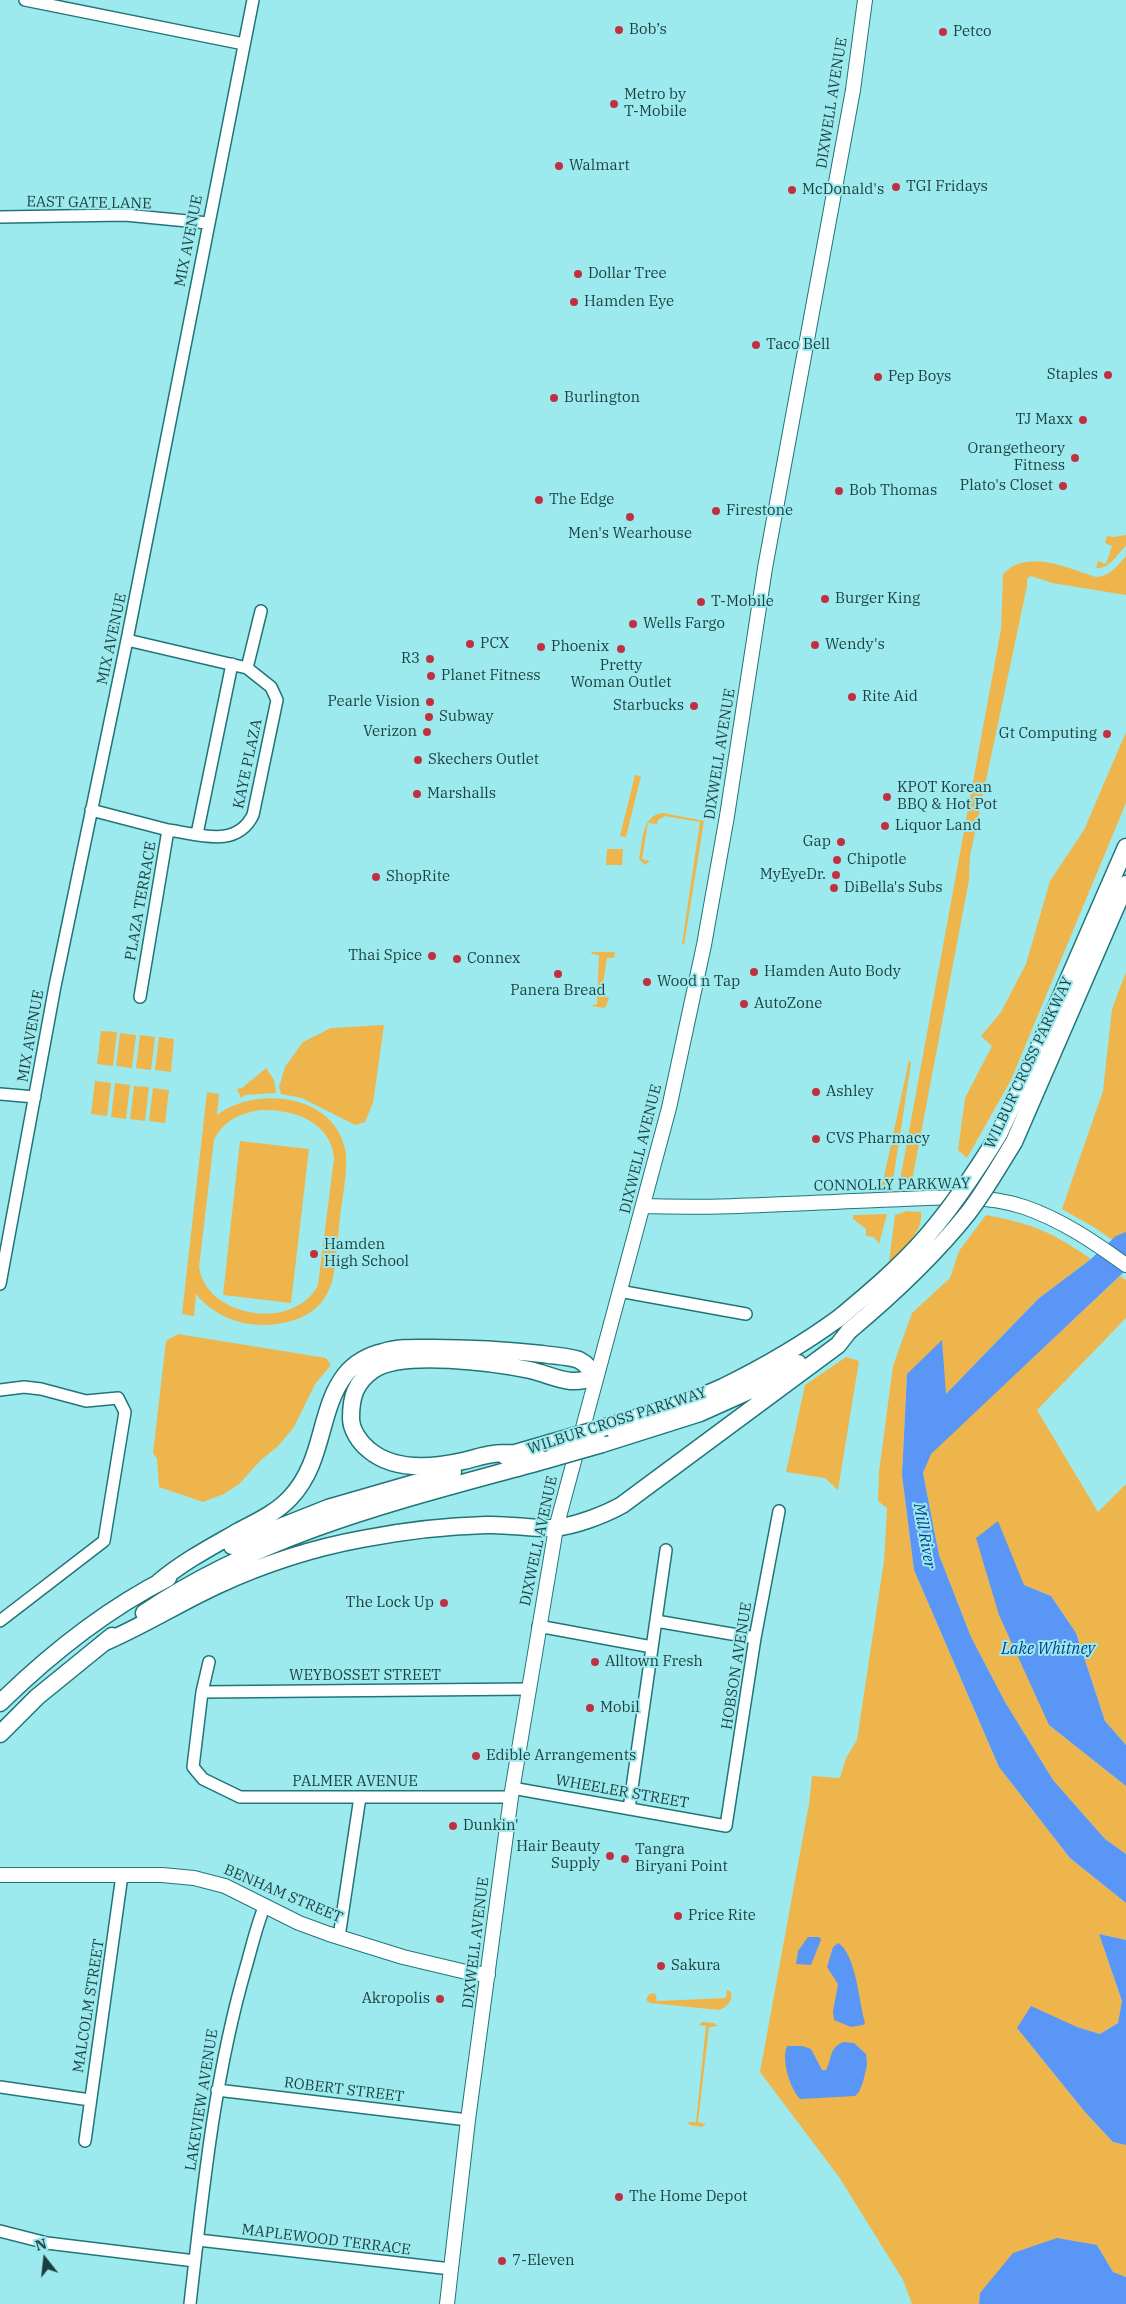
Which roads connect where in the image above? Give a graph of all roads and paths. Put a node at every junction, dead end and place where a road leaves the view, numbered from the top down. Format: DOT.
graph roads {
  1 [pos="25,0"];
  2 [pos="253,0"];
  3 [pos="865,0"];
  4 [pos="244,44"];
  5 [pos="0,217"];
  6 [pos="208,223"];
  7 [pos="261,611"];
  8 [pos="127,640"];
  9 [pos="232,664"];
  10 [pos="247,668"];
  11 [pos="91,810"];
  12 [pos="168,830"];
  13 [pos="197,834"];
  14 [pos="1126,847"];
  15 [pos="1126,884"];
  16 [pos="140,997"];
  17 [pos="0,1094"];
  18 [pos="35,1097"];
  19 [pos="643,1206"];
  20 [pos="1126,1265"];
  21 [pos="0,1284"];
  22 [pos="619,1291"];
  23 [pos="746,1314"];
  24 [pos="844,1325"];
  25 [pos="595,1376"];
  26 [pos="0,1390"];
  27 [pos="515,1453"];
  28 [pos="779,1511"];
  29 [pos="556,1528"];
  30 [pos="666,1550"];
  31 [pos="159,1582"];
  32 [pos="0,1621"];
  33 [pos="656,1621"];
  34 [pos="538,1626"];
  35 [pos="755,1638"];
  36 [pos="103,1643"];
  37 [pos="652,1647"];
  38 [pos="209,1662"];
  39 [pos="529,1689"];
  40 [pos="202,1692"];
  41 [pos="0,1703"];
  42 [pos="0,1734"];
  43 [pos="511,1793"];
  44 [pos="360,1797"];
  45 [pos="629,1809"];
  46 [pos="726,1826"];
  47 [pos="0,1875"];
  48 [pos="122,1875"];
  49 [pos="265,1905"];
  50 [pos="339,1937"];
  51 [pos="488,1975"];
  52 [pos="0,2087"];
  53 [pos="217,2090"];
  54 [pos="90,2100"];
  55 [pos="468,2120"];
  56 [pos="85,2141"];
  57 [pos="0,2231"];
  58 [pos="198,2240"];
  59 [pos="195,2261"];
  60 [pos="451,2269"];
  61 [pos="190,2304"];
  62 [pos="447,2304"];
  1 -- 4 [label="street"];
  2 -- 4 [label="street, MIX AVENUE"];
  3 -- 19 [label="main road, DIXWELL AVENUE"];
  4 -- 6 [label="street, MIX AVENUE"];
  5 -- 6 [label="street, EAST GATE LANE"];
  6 -- 8 [label="street, MIX AVENUE"];
  7 -- 10 [label="street"];
  8 -- 9 [label="street"];
  8 -- 11 [label="street, MIX AVENUE"];
  9 -- 10 [label="street"];
  9 -- 13 [label="street"];
  10 -- 13 [label="street, KAYE PLAZA"];
  11 -- 12 [label="street, PLAZA TERRACE"];
  11 -- 18 [label="street, MIX AVENUE"];
  12 -- 13 [label="street, KAYE PLAZA"];
  12 -- 16 [label="street, PLAZA TERRACE"];
  14 -- 24 [label="highway, WILBUR CROSS PARKWAY, bridge"];
  15 -- 24 [label="highway, WILBUR CROSS PARKWAY, bridge"];
  17 -- 18 [label="street"];
  18 -- 21 [label="street, MIX AVENUE"];
  19 -- 20 [label="main road, CONNOLLY PARKWAY"];
  19 -- 22 [label="main road, DIXWELL AVENUE"];
  22 -- 23 [label="street"];
  22 -- 25 [label="main road, DIXWELL AVENUE"];
  24 -- 27 [label="highway, WILBUR CROSS PARKWAY, bridge"];
  24 -- 29 [label="highway"];
  24 -- 36 [label="highway, WILBUR CROSS PARKWAY, bridge"];
  25 -- 27 [label="highway"];
  25 -- 29 [label="main road, DIXWELL AVENUE"];
  25 -- 31 [label="highway"];
  26 -- 32 [label="street"];
  27 -- 31 [label="highway, WILBUR CROSS PARKWAY"];
  28 -- 35 [label="street, HOBSON AVENUE"];
  29 -- 34 [label="main road, DIXWELL AVENUE"];
  29 -- 36 [label="highway"];
  30 -- 33 [label="street"];
  31 -- 41 [label="highway, WILBUR CROSS PARKWAY"];
  33 -- 35 [label="street"];
  33 -- 37 [label="street"];
  34 -- 37 [label="street"];
  34 -- 39 [label="main road, DIXWELL AVENUE"];
  35 -- 46 [label="street, HOBSON AVENUE"];
  36 -- 42 [label="highway, WILBUR CROSS PARKWAY"];
  37 -- 45 [label="street"];
  38 -- 40 [label="street"];
  39 -- 40 [label="street, WEYBOSSET STREET"];
  39 -- 43 [label="main road, DIXWELL AVENUE"];
  40 -- 44 [label="street, PALMER AVENUE"];
  43 -- 44 [label="street, PALMER AVENUE"];
  43 -- 45 [label="street, WHEELER STREET"];
  43 -- 51 [label="main road, DIXWELL AVENUE"];
  44 -- 50 [label="street"];
  45 -- 46 [label="street, WHEELER STREET"];
  47 -- 48 [label="main road, BENHAM STREET"];
  48 -- 49 [label="main road, BENHAM STREET"];
  48 -- 54 [label="street, MALCOLM STREET"];
  49 -- 50 [label="main road, BENHAM STREET"];
  49 -- 53 [label="street, LAKEVIEW AVENUE"];
  50 -- 51 [label="main road, BENHAM STREET"];
  51 -- 55 [label="main road, DIXWELL AVENUE"];
  52 -- 54 [label="street"];
  53 -- 55 [label="street, ROBERT STREET"];
  53 -- 58 [label="street, LAKEVIEW AVENUE"];
  54 -- 56 [label="street, MALCOLM STREET"];
  55 -- 60 [label="main road, DIXWELL AVENUE"];
  57 -- 59 [label="street"];
  58 -- 59 [label="street, LAKEVIEW AVENUE"];
  58 -- 60 [label="street, MAPLEWOOD TERRACE"];
  59 -- 61 [label="street, LAKEVIEW AVENUE"];
  60 -- 62 [label="main road, DIXWELL AVENUE"];
}
